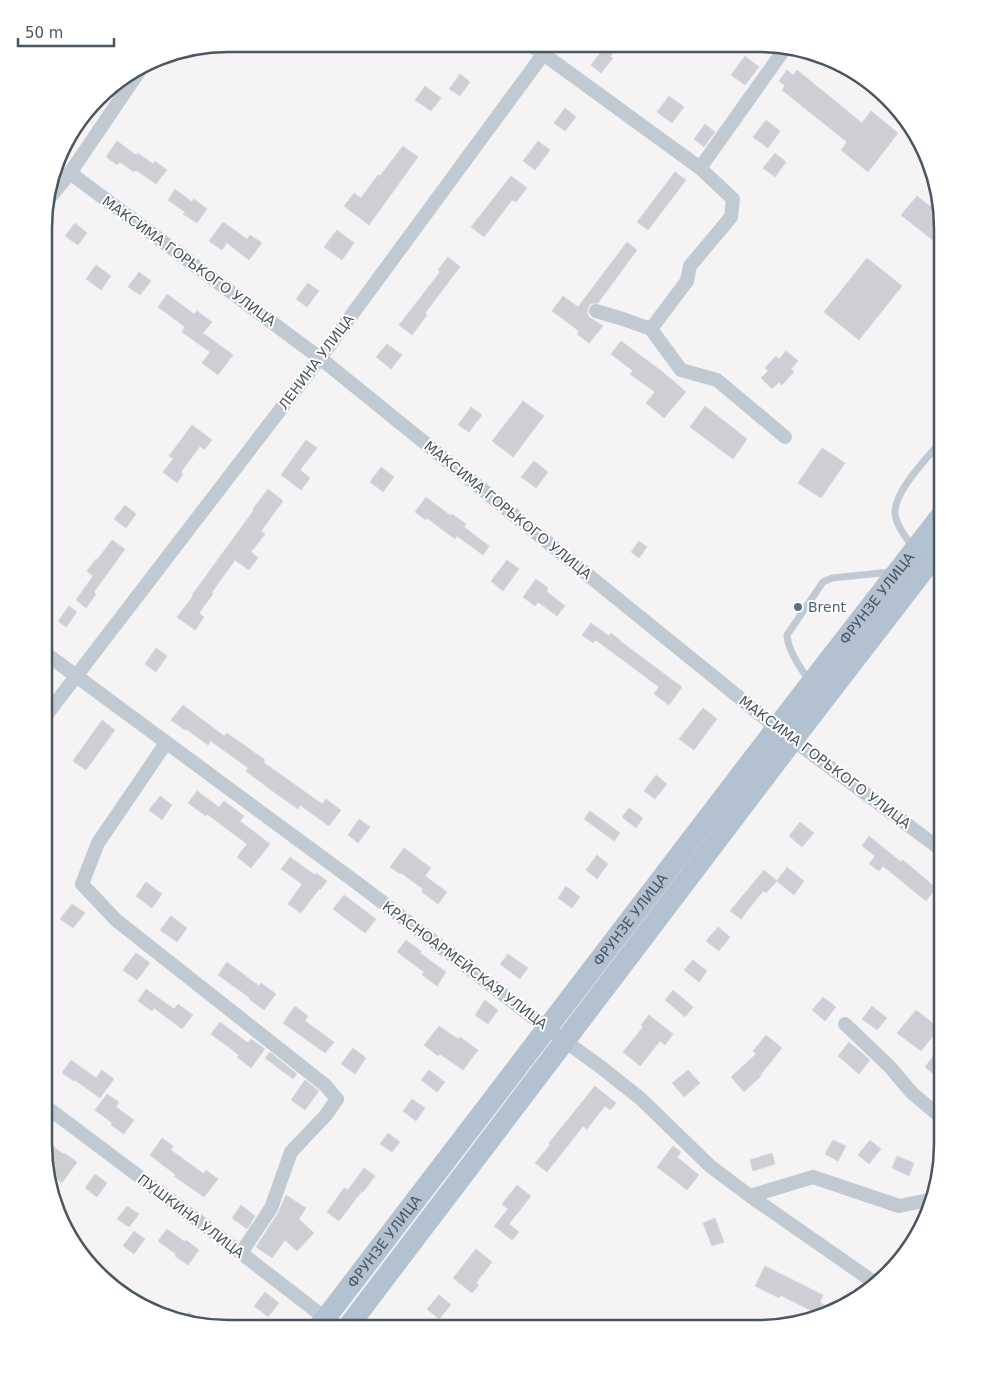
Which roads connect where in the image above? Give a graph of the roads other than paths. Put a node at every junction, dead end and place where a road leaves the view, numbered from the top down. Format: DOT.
graph roads {
  1 [pos="545,52"];
  2 [pos="551,52"];
  3 [pos="781,54"];
  4 [pos="132,81"];
  5 [pos="700,168"];
  6 [pos="70,173"];
  7 [pos="58,188"];
  8 [pos="596,311"];
  9 [pos="651,329"];
  10 [pos="320,358"];
  11 [pos="785,437"];
  12 [pos="934,450"];
  13 [pos="934,525"];
  14 [pos="915,551"];
  15 [pos="934,556"];
  16 [pos="899,571"];
  17 [pos="52,658"];
  18 [pos="76,676"];
  19 [pos="810,684"];
  20 [pos="52,708"];
  21 [pos="785,734"];
  22 [pos="166,742"];
  23 [pos="934,844"];
  24 [pos="845,1024"];
  25 [pos="547,1028"];
  26 [pos="565,1042"];
  27 [pos="52,1111"];
  28 [pos="934,1111"];
  29 [pos="750,1196"];
  30 [pos="925,1201"];
  31 [pos="242,1253"];
  32 [pos="870,1280"];
  33 [pos="321,1320"];
  34 [pos="331,1320"];
  35 [pos="353,1320"];
  1 -- 10 [label="street, ЛЕНИНА УЛИЦА"];
  2 -- 5 [label="street"];
  3 -- 5 [label="street"];
  4 -- 6 [label="street"];
  5 -- 9 [label="street"];
  6 -- 7 [label="street"];
  6 -- 10 [label="street, МАКСИМА ГОРЬКОГО УЛИЦА"];
  8 -- 9 [label="street"];
  9 -- 11 [label="street"];
  10 -- 18 [label="street, ЛЕНИНА УЛИЦА"];
  10 -- 21 [label="street, МАКСИМА ГОРЬКОГО УЛИЦА"];
  12 -- 14 [label="lane"];
  13 -- 14 [label="main road, ФРУНЗЕ УЛИЦА"];
  14 -- 16 [label="main road, ФРУНЗЕ УЛИЦА"];
  15 -- 21 [label="main road, ФРУНЗЕ УЛИЦА"];
  16 -- 19 [label="main road, ФРУНЗЕ УЛИЦА"];
  16 -- 19 [label="lane"];
  17 -- 18 [label="street, КРАСНОАРМЕЙСКАЯ УЛИЦА"];
  18 -- 20 [label="street, ЛЕНИНА УЛИЦА"];
  18 -- 22 [label="street, КРАСНОАРМЕЙСКАЯ УЛИЦА"];
  19 -- 21 [label="main road, ФРУНЗЕ УЛИЦА"];
  21 -- 23 [label="street, МАКСИМА ГОРЬКОГО УЛИЦА"];
  21 -- 25 [label="main road, ФРУНЗЕ УЛИЦА"];
  21 -- 26 [label="main road, ФРУНЗЕ УЛИЦА"];
  22 -- 25 [label="street, КРАСНОАРМЕЙСКАЯ УЛИЦА"];
  22 -- 31 [label="street"];
  24 -- 28 [label="street"];
  25 -- 26 [label="street, КРАСНОАРМЕЙСКАЯ УЛИЦА"];
  25 -- 34 [label="main road, ФРУНЗЕ УЛИЦА"];
  26 -- 29 [label="street, КРАСНОАРМЕЙСКАЯ УЛИЦА"];
  26 -- 35 [label="main road, ФРУНЗЕ УЛИЦА"];
  27 -- 31 [label="street, ПУШКИНА УЛИЦА"];
  29 -- 30 [label="street"];
  29 -- 32 [label="street, КРАСНОАРМЕЙСКАЯ УЛИЦА"];
  31 -- 33 [label="street, ПУШКИНА УЛИЦА"];
}
